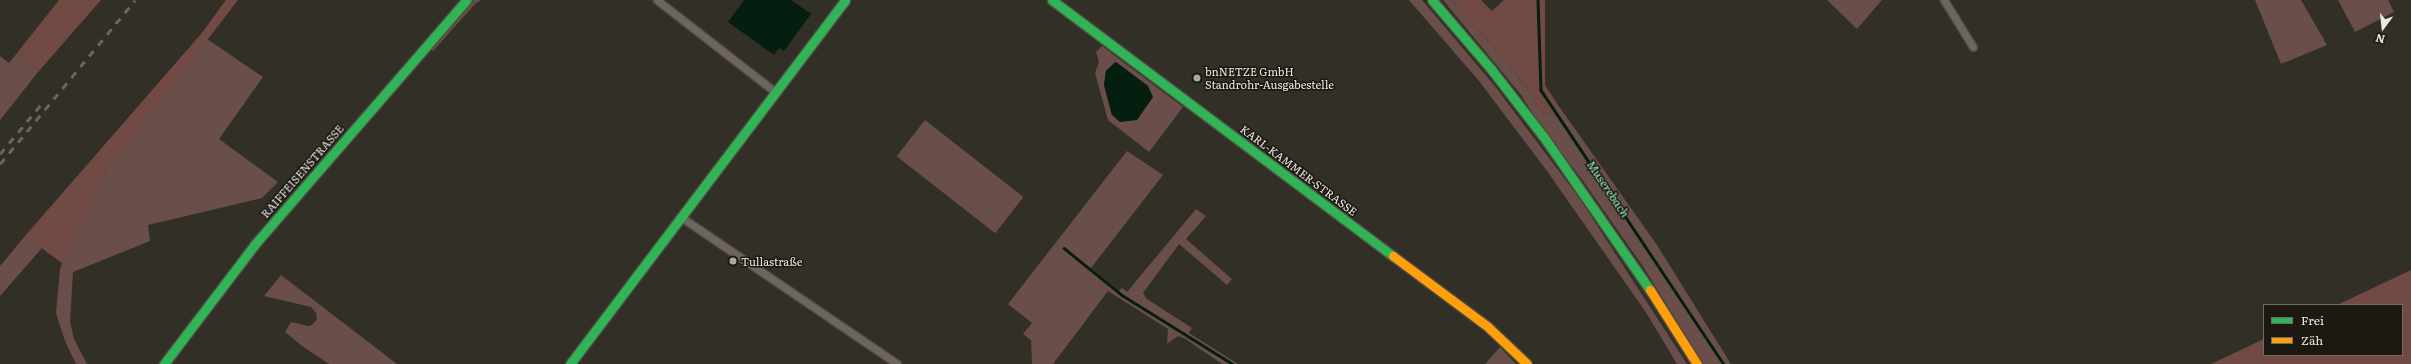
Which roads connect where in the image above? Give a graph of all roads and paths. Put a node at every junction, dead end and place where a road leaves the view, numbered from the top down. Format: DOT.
graph roads {
  1 [pos="466,0"];
  2 [pos="657,0"];
  3 [pos="845,0"];
  4 [pos="1052,0"];
  5 [pos="1432,0"];
  6 [pos="1944,0"];
  7 [pos="1973,47"];
  8 [pos="775,92"];
  9 [pos="681,218"];
  10 [pos="164,364"];
  11 [pos="570,364"];
  12 [pos="897,364"];
  13 [pos="1527,364"];
  14 [pos="1696,364"];
  1 -- 10 [label="street, RAIFFEISENSTRASSE"];
  2 -- 8 [label="street"];
  3 -- 8 [label="street"];
  4 -- 13 [label="street, KARL-KAMMER-STRASSE"];
  5 -- 14 [label="street"];
  6 -- 7 [label="street"];
  8 -- 9 [label="street"];
  9 -- 11 [label="street"];
  9 -- 12 [label="street"];
}
